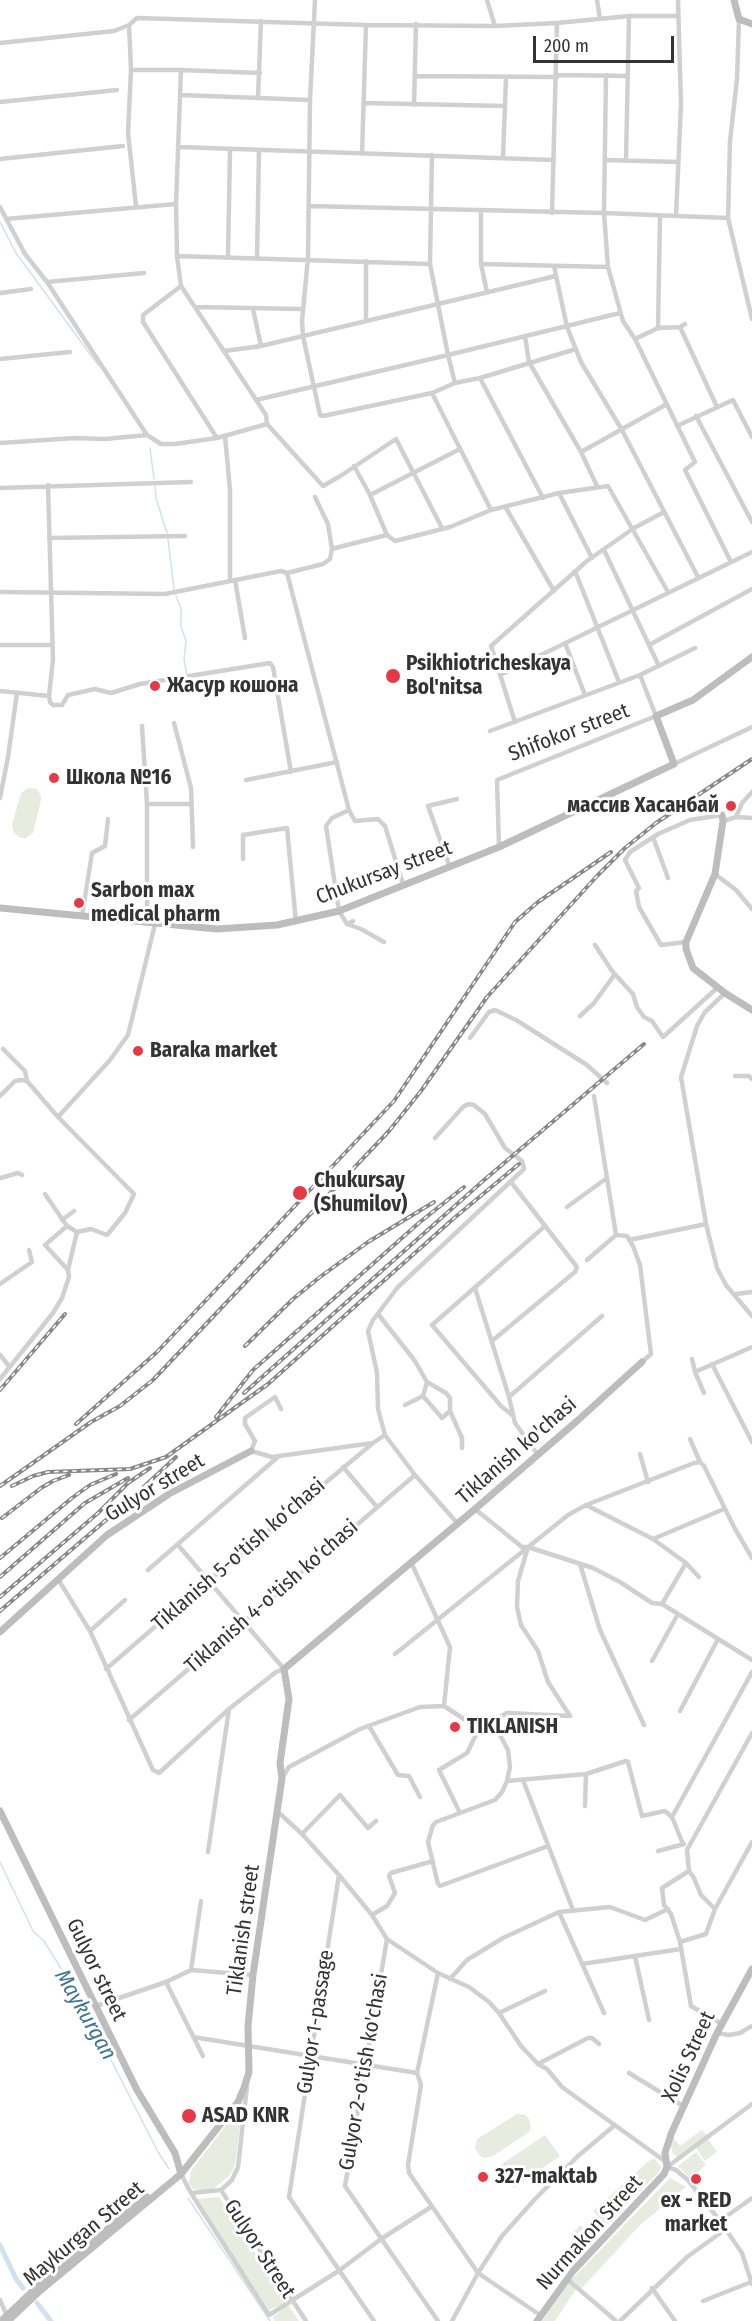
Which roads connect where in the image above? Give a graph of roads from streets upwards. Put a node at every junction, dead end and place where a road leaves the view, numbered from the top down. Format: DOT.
graph roads {
  1 [pos="315,0"];
  2 [pos="487,0"];
  3 [pos="597,0"];
  4 [pos="678,0"];
  5 [pos="735,0"];
  6 [pos="629,16"];
  7 [pos="678,16"];
  8 [pos="738,16"];
  9 [pos="600,19"];
  10 [pos="261,21"];
  11 [pos="557,23"];
  12 [pos="314,24"];
  13 [pos="416,24"];
  14 [pos="752,24"];
  15 [pos="129,25"];
  16 [pos="366,25"];
  17 [pos="495,26"];
  18 [pos="0,43"];
  19 [pos="131,70"];
  20 [pos="181,70"];
  21 [pos="260,73"];
  22 [pos="606,75"];
  23 [pos="415,76"];
  24 [pos="557,76"];
  25 [pos="628,76"];
  26 [pos="506,78"];
  27 [pos="117,90"];
  28 [pos="181,95"];
  29 [pos="258,98"];
  30 [pos="310,100"];
  31 [pos="0,102"];
  32 [pos="364,103"];
  33 [pos="414,105"];
  34 [pos="505,106"];
  35 [pos="123,146"];
  36 [pos="179,147"];
  37 [pos="230,150"];
  38 [pos="259,150"];
  39 [pos="309,152"];
  40 [pos="362,154"];
  41 [pos="432,155"];
  42 [pos="503,158"];
  43 [pos="0,159"];
  44 [pos="554,160"];
  45 [pos="606,160"];
  46 [pos="627,160"];
  47 [pos="678,162"];
  48 [pos="177,204"];
  49 [pos="136,206"];
  50 [pos="309,206"];
  51 [pos="0,207"];
  52 [pos="431,209"];
  53 [pos="481,210"];
  54 [pos="552,213"];
  55 [pos="604,213"];
  56 [pos="660,215"];
  57 [pos="676,216"];
  58 [pos="6,219"];
  59 [pos="728,219"];
  60 [pos="177,256"];
  61 [pos="228,257"];
  62 [pos="257,257"];
  63 [pos="308,258"];
  64 [pos="366,261"];
  65 [pos="430,264"];
  66 [pos="481,264"];
  67 [pos="554,266"];
  68 [pos="608,267"];
  69 [pos="144,273"];
  70 [pos="556,276"];
  71 [pos="47,282"];
  72 [pos="181,286"];
  73 [pos="31,289"];
  74 [pos="487,292"];
  75 [pos="0,293"];
  76 [pos="437,304"];
  77 [pos="196,308"];
  78 [pos="253,309"];
  79 [pos="302,309"];
  80 [pos="620,313"];
  81 [pos="752,319"];
  82 [pos="366,321"];
  83 [pos="567,327"];
  84 [pos="658,328"];
  85 [pos="303,336"];
  86 [pos="525,336"];
  87 [pos="636,339"];
  88 [pos="261,346"];
  89 [pos="576,349"];
  90 [pos="225,351"];
  91 [pos="70,352"];
  92 [pos="448,355"];
  93 [pos="0,359"];
  94 [pos="530,362"];
  95 [pos="480,378"];
  96 [pos="457,382"];
  97 [pos="314,387"];
  98 [pos="432,393"];
  99 [pos="256,400"];
  100 [pos="667,404"];
  101 [pos="717,407"];
  102 [pos="696,416"];
  103 [pos="267,424"];
  104 [pos="677,426"];
  105 [pos="622,430"];
  106 [pos="147,435"];
  107 [pos="225,436"];
  108 [pos="752,437"];
  109 [pos="217,438"];
  110 [pos="0,443"];
  111 [pos="460,449"];
  112 [pos="581,452"];
  113 [pos="354,466"];
  114 [pos="413,472"];
  115 [pos="191,482"];
  116 [pos="48,485"];
  117 [pos="597,486"];
  118 [pos="0,488"];
  119 [pos="559,493"];
  120 [pos="370,495"];
  121 [pos="315,497"];
  122 [pos="543,498"];
  123 [pos="506,508"];
  124 [pos="491,510"];
  125 [pos="664,512"];
  126 [pos="752,522"];
  127 [pos="442,528"];
  128 [pos="634,528"];
  129 [pos="184,536"];
  130 [pos="387,536"];
  131 [pos="49,538"];
  132 [pos="332,549"];
  133 [pos="603,550"];
  134 [pos="752,552"];
  135 [pos="592,558"];
  136 [pos="731,562"];
  137 [pos="575,572"];
  138 [pos="287,573"];
  139 [pos="699,577"];
  140 [pos="232,581"];
  141 [pos="752,590"];
  142 [pos="554,591"];
  143 [pos="0,592"];
  144 [pos="668,592"];
  145 [pos="49,594"];
  146 [pos="633,610"];
  147 [pos="597,628"];
  148 [pos="245,638"];
  149 [pos="565,643"];
  150 [pos="0,645"];
  151 [pos="52,645"];
  152 [pos="649,645"];
  153 [pos="695,648"];
  154 [pos="752,657"];
  155 [pos="659,666"];
  156 [pos="500,675"];
  157 [pos="640,675"];
  158 [pos="618,682"];
  159 [pos="0,691"];
  160 [pos="16,693"];
  161 [pos="585,695"];
  162 [pos="49,696"];
  163 [pos="656,716"];
  164 [pos="515,722"];
  165 [pos="174,723"];
  166 [pos="142,726"];
  167 [pos="752,727"];
  168 [pos="490,731"];
  169 [pos="0,757"];
  170 [pos="8,758"];
  171 [pos="337,762"];
  172 [pos="674,764"];
  173 [pos="291,772"];
  174 [pos="246,780"];
  175 [pos="752,792"];
  176 [pos="0,798"];
  177 [pos="457,799"];
  178 [pos="147,804"];
  179 [pos="192,804"];
  180 [pos="349,810"];
  181 [pos="736,817"];
  182 [pos="723,818"];
  183 [pos="752,818"];
  184 [pos="108,819"];
  185 [pos="653,837"];
  186 [pos="192,847"];
  187 [pos="499,847"];
  188 [pos="243,859"];
  189 [pos="449,866"];
  190 [pos="715,874"];
  191 [pos="668,878"];
  192 [pos="403,884"];
  193 [pos="0,908"];
  194 [pos="752,909"];
  195 [pos="339,911"];
  196 [pos="82,916"];
  197 [pos="353,921"];
  198 [pos="296,922"];
  199 [pos="151,923"];
  200 [pos="347,924"];
  201 [pos="384,942"];
  202 [pos="686,942"];
  203 [pos="595,945"];
  204 [pos="615,974"];
  205 [pos="717,988"];
  206 [pos="725,993"];
  207 [pos="752,1009"];
  208 [pos="580,1016"];
  209 [pos="470,1038"];
  210 [pos="3,1049"];
  211 [pos="735,1076"];
  212 [pos="752,1079"];
  213 [pos="27,1081"];
  214 [pos="608,1083"];
  215 [pos="0,1096"];
  216 [pos="594,1096"];
  217 [pos="58,1117"];
  218 [pos="435,1138"];
  219 [pos="22,1174"];
  220 [pos="0,1178"];
  221 [pos="607,1178"];
  222 [pos="511,1182"];
  223 [pos="45,1194"];
  224 [pos="567,1207"];
  225 [pos="74,1211"];
  226 [pos="62,1220"];
  227 [pos="706,1224"];
  228 [pos="67,1226"];
  229 [pos="545,1226"];
  230 [pos="77,1232"];
  231 [pos="616,1235"];
  232 [pos="629,1239"];
  233 [pos="29,1250"];
  234 [pos="587,1260"];
  235 [pos="68,1270"];
  236 [pos="0,1284"];
  237 [pos="475,1288"];
  238 [pos="752,1293"];
  239 [pos="736,1294"];
  240 [pos="379,1311"];
  241 [pos="602,1316"];
  242 [pos="752,1316"];
  243 [pos="492,1341"];
  244 [pos="752,1347"];
  245 [pos="0,1355"];
  246 [pos="692,1359"];
  247 [pos="642,1362"];
  248 [pos="712,1364"];
  249 [pos="9,1366"];
  250 [pos="695,1372"];
  251 [pos="0,1378"];
  252 [pos="427,1382"];
  253 [pos="704,1393"];
  254 [pos="423,1396"];
  255 [pos="509,1397"];
  256 [pos="405,1405"];
  257 [pos="281,1409"];
  258 [pos="450,1411"];
  259 [pos="512,1415"];
  260 [pos="385,1435"];
  261 [pos="690,1439"];
  262 [pos="752,1442"];
  263 [pos="373,1443"];
  264 [pos="462,1448"];
  265 [pos="251,1451"];
  266 [pos="281,1454"];
  267 [pos="538,1455"];
  268 [pos="640,1455"];
  269 [pos="700,1462"];
  270 [pos="343,1467"];
  271 [pos="415,1475"];
  272 [pos="648,1482"];
  273 [pos="586,1505"];
  274 [pos="377,1507"];
  275 [pos="475,1509"];
  276 [pos="724,1509"];
  277 [pos="458,1524"];
  278 [pos="653,1539"];
  279 [pos="178,1545"];
  280 [pos="528,1547"];
  281 [pos="752,1558"];
  282 [pos="411,1562"];
  283 [pos="686,1563"];
  284 [pos="580,1564"];
  285 [pos="148,1570"];
  286 [pos="699,1577"];
  287 [pos="58,1579"];
  288 [pos="208,1581"];
  289 [pos="125,1600"];
  290 [pos="662,1604"];
  291 [pos="678,1614"];
  292 [pos="438,1619"];
  293 [pos="244,1622"];
  294 [pos="90,1630"];
  295 [pos="0,1632"];
  296 [pos="718,1639"];
  297 [pos="395,1654"];
  298 [pos="752,1660"];
  299 [pos="652,1661"];
  300 [pos="106,1669"];
  301 [pos="284,1669"];
  302 [pos="752,1672"];
  303 [pos="444,1706"];
  304 [pos="229,1709"];
  305 [pos="680,1711"];
  306 [pos="129,1719"];
  307 [pos="493,1722"];
  308 [pos="644,1725"];
  309 [pos="369,1726"];
  310 [pos="479,1730"];
  311 [pos="752,1733"];
  312 [pos="586,1774"];
  313 [pos="282,1778"];
  314 [pos="523,1779"];
  315 [pos="507,1781"];
  316 [pos="420,1797"];
  317 [pos="585,1806"];
  318 [pos="0,1811"];
  319 [pos="278,1812"];
  320 [pos="460,1813"];
  321 [pos="672,1817"];
  322 [pos="376,1821"];
  323 [pos="302,1834"];
  324 [pos="689,1842"];
  325 [pos="752,1842"];
  326 [pos="683,1844"];
  327 [pos="548,1846"];
  328 [pos="658,1851"];
  329 [pos="208,1852"];
  330 [pos="433,1861"];
  331 [pos="689,1870"];
  332 [pos="339,1875"];
  333 [pos="201,1901"];
  334 [pos="668,1909"];
  335 [pos="715,1909"];
  336 [pos="573,1910"];
  337 [pos="559,1912"];
  338 [pos="372,1915"];
  339 [pos="387,1939"];
  340 [pos="680,1942"];
  341 [pos="681,1949"];
  342 [pos="635,1956"];
  343 [pos="582,1964"];
  344 [pos="752,1969"];
  345 [pos="191,1970"];
  346 [pos="438,1973"];
  347 [pos="253,1975"];
  348 [pos="450,1979"];
  349 [pos="166,1982"];
  350 [pos="545,1991"];
  351 [pos="96,2006"];
  352 [pos="499,2013"];
  353 [pos="604,2013"];
  354 [pos="649,2020"];
  355 [pos="722,2024"];
  356 [pos="752,2026"];
  357 [pos="717,2033"];
  358 [pos="194,2037"];
  359 [pos="599,2043"];
  360 [pos="249,2045"];
  361 [pos="203,2056"];
  362 [pos="310,2056"];
  363 [pos="538,2064"];
  364 [pos="366,2065"];
  365 [pos="417,2073"];
  366 [pos="629,2073"];
  367 [pos="246,2085"];
  368 [pos="752,2104"];
  369 [pos="683,2106"];
  370 [pos="615,2125"];
  371 [pos="666,2164"];
  372 [pos="180,2172"];
  373 [pos="221,2190"];
  374 [pos="191,2193"];
  375 [pos="752,2198"];
  376 [pos="431,2207"];
  377 [pos="720,2221"];
  378 [pos="726,2229"];
  379 [pos="381,2239"];
  380 [pos="752,2259"];
  381 [pos="745,2261"];
  382 [pos="340,2270"];
  383 [pos="478,2273"];
  384 [pos="567,2279"];
  385 [pos="752,2283"];
  386 [pos="652,2288"];
  387 [pos="0,2300"];
  388 [pos="292,2300"];
  389 [pos="703,2301"];
  390 [pos="22,2305"];
  391 [pos="539,2318"];
  392 [pos="7,2320"];
  393 [pos="618,2320"];
  394 [pos="18,2321"];
  395 [pos="306,2321"];
  396 [pos="374,2321"];
  397 [pos="438,2321"];
  398 [pos="452,2321"];
  399 [pos="675,2321"];
  1 -- 12 [label="street"];
  2 -- 17 [label="street"];
  3 -- 9 [label="street"];
  4 -- 7 [label="street"];
  5 -- 8 [label="street"];
  6 -- 7 [label="street"];
  6 -- 9 [label="street"];
  6 -- 25 [label="street"];
  7 -- 47 [label="street"];
  8 -- 14 [label="street"];
  8 -- 59 [label="street"];
  9 -- 11 [label="street"];
  10 -- 12 [label="street"];
  10 -- 15 [label="street"];
  10 -- 21 [label="street"];
  11 -- 17 [label="street"];
  11 -- 24 [label="street"];
  12 -- 16 [label="street"];
  12 -- 30 [label="street"];
  13 -- 16 [label="street"];
  13 -- 17 [label="street"];
  13 -- 23 [label="street"];
  15 -- 18 [label="street"];
  15 -- 19 [label="street"];
  16 -- 32 [label="street"];
  19 -- 20 [label="street"];
  19 -- 49 [label="street"];
  20 -- 21 [label="street"];
  20 -- 28 [label="street"];
  21 -- 29 [label="street"];
  22 -- 24 [label="street"];
  22 -- 25 [label="street"];
  22 -- 45 [label="street"];
  23 -- 26 [label="street"];
  23 -- 33 [label="street"];
  24 -- 26 [label="street"];
  24 -- 44 [label="street"];
  25 -- 46 [label="street"];
  26 -- 34 [label="street"];
  27 -- 31 [label="street"];
  28 -- 29 [label="street"];
  28 -- 36 [label="street"];
  29 -- 30 [label="street"];
  30 -- 39 [label="street"];
  32 -- 33 [label="street"];
  32 -- 40 [label="street"];
  33 -- 34 [label="street"];
  34 -- 42 [label="street"];
  35 -- 43 [label="street"];
  36 -- 37 [label="street"];
  36 -- 48 [label="street"];
  37 -- 38 [label="street"];
  37 -- 61 [label="street"];
  38 -- 39 [label="street"];
  38 -- 62 [label="street"];
  39 -- 40 [label="street"];
  39 -- 50 [label="street"];
  40 -- 41 [label="street"];
  41 -- 42 [label="street"];
  41 -- 52 [label="street"];
  42 -- 44 [label="street"];
  44 -- 54 [label="street"];
  45 -- 46 [label="street"];
  45 -- 55 [label="street"];
  46 -- 47 [label="street"];
  47 -- 57 [label="street"];
  48 -- 49 [label="street"];
  48 -- 60 [label="street"];
  49 -- 58 [label="street"];
  50 -- 52 [label="street"];
  50 -- 63 [label="street"];
  51 -- 58 [label="street"];
  52 -- 53 [label="street"];
  52 -- 65 [label="street"];
  53 -- 54 [label="street"];
  53 -- 66 [label="street"];
  54 -- 55 [label="street"];
  55 -- 56 [label="street"];
  55 -- 68 [label="street"];
  56 -- 57 [label="street"];
  56 -- 84 [label="street"];
  57 -- 59 [label="street"];
  58 -- 71 [label="street"];
  59 -- 81 [label="street"];
  60 -- 61 [label="street"];
  60 -- 72 [label="street"];
  61 -- 62 [label="street"];
  62 -- 63 [label="street"];
  63 -- 64 [label="street"];
  63 -- 79 [label="street"];
  64 -- 65 [label="street"];
  64 -- 82 [label="street"];
  65 -- 76 [label="street"];
  66 -- 67 [label="street"];
  66 -- 74 [label="street"];
  67 -- 68 [label="street"];
  67 -- 70 [label="street"];
  68 -- 80 [label="street"];
  69 -- 71 [label="street"];
  70 -- 74 [label="street"];
  70 -- 83 [label="street"];
  71 -- 106 [label="street"];
  72 -- 77 [label="street"];
  72 -- 109 [label="street"];
  73 -- 75 [label="street"];
  74 -- 76 [label="street"];
  76 -- 82 [label="street"];
  76 -- 92 [label="street"];
  77 -- 78 [label="street"];
  77 -- 90 [label="street"];
  78 -- 79 [label="street"];
  78 -- 88 [label="street"];
  79 -- 85 [label="street"];
  80 -- 83 [label="street"];
  80 -- 87 [label="street"];
  82 -- 85 [label="street"];
  83 -- 86 [label="street"];
  83 -- 89 [label="street"];
  84 -- 87 [label="street"];
  84 -- 101 [label="street"];
  85 -- 88 [label="street"];
  85 -- 97 [label="street"];
  86 -- 92 [label="street"];
  86 -- 94 [label="street"];
  87 -- 100 [label="street"];
  88 -- 90 [label="street"];
  89 -- 94 [label="street"];
  89 -- 105 [label="street"];
  90 -- 99 [label="street"];
  91 -- 93 [label="street"];
  92 -- 96 [label="street"];
  92 -- 97 [label="street"];
  94 -- 95 [label="street"];
  94 -- 112 [label="street"];
  95 -- 96 [label="street"];
  95 -- 122 [label="street"];
  96 -- 98 [label="street"];
  97 -- 98 [label="street"];
  97 -- 99 [label="street"];
  98 -- 111 [label="street"];
  99 -- 103 [label="street"];
  100 -- 104 [label="street"];
  100 -- 105 [label="street"];
  101 -- 102 [label="street"];
  101 -- 108 [label="street"];
  102 -- 104 [label="street"];
  102 -- 126 [label="street"];
  103 -- 107 [label="street"];
  103 -- 113 [label="street"];
  104 -- 136 [label="street"];
  105 -- 112 [label="street"];
  105 -- 125 [label="street"];
  106 -- 109 [label="street"];
  106 -- 110 [label="street"];
  107 -- 109 [label="street"];
  107 -- 140 [label="street"];
  111 -- 114 [label="street"];
  111 -- 124 [label="street"];
  112 -- 117 [label="street"];
  113 -- 114 [label="street"];
  113 -- 120 [label="street"];
  114 -- 120 [label="street"];
  114 -- 127 [label="street"];
  115 -- 116 [label="street"];
  116 -- 118 [label="street"];
  116 -- 131 [label="street"];
  117 -- 119 [label="street"];
  117 -- 128 [label="street"];
  119 -- 122 [label="street"];
  119 -- 135 [label="street"];
  120 -- 130 [label="street"];
  121 -- 132 [label="street"];
  122 -- 123 [label="street"];
  123 -- 124 [label="street"];
  123 -- 142 [label="street"];
  124 -- 127 [label="street"];
  125 -- 128 [label="street"];
  125 -- 139 [label="street"];
  127 -- 130 [label="street"];
  128 -- 133 [label="street"];
  128 -- 144 [label="street"];
  129 -- 131 [label="street"];
  130 -- 132 [label="street"];
  131 -- 145 [label="street"];
  132 -- 138 [label="street"];
  133 -- 135 [label="street"];
  133 -- 146 [label="street"];
  134 -- 136 [label="street"];
  135 -- 137 [label="street"];
  136 -- 139 [label="street"];
  137 -- 142 [label="street"];
  137 -- 147 [label="street"];
  138 -- 140 [label="street"];
  138 -- 171 [label="street"];
  139 -- 144 [label="street"];
  140 -- 145 [label="street"];
  140 -- 148 [label="street"];
  141 -- 152 [label="street"];
  142 -- 156 [label="street"];
  143 -- 145 [label="street"];
  144 -- 146 [label="street"];
  145 -- 151 [label="street"];
  146 -- 147 [label="street"];
  146 -- 152 [label="street"];
  147 -- 149 [label="street"];
  147 -- 158 [label="street"];
  149 -- 156 [label="street"];
  149 -- 161 [label="street"];
  150 -- 151 [label="street"];
  151 -- 162 [label="street"];
  152 -- 155 [label="street"];
  153 -- 155 [label="street"];
  154 -- 163 [label="street, Shifokor street"];
  155 -- 157 [label="street"];
  156 -- 164 [label="street"];
  157 -- 158 [label="street, Shifokor street"];
  157 -- 163 [label="street, Shifokor street"];
  158 -- 161 [label="street, Shifokor street"];
  159 -- 160 [label="street"];
  160 -- 162 [label="street"];
  160 -- 170 [label="street"];
  161 -- 164 [label="street, Shifokor street"];
  162 -- 173 [label="street"];
  163 -- 172 [label="street"];
  163 -- 187 [label="street, Shifokor street"];
  164 -- 168 [label="street, Shifokor street"];
  165 -- 179 [label="street"];
  166 -- 178 [label="street"];
  167 -- 172 [label="street, Chukursay street"];
  169 -- 170 [label="street"];
  170 -- 176 [label="street"];
  171 -- 173 [label="street"];
  171 -- 180 [label="street"];
  172 -- 187 [label="street, Chukursay street"];
  173 -- 174 [label="street"];
  175 -- 181 [label="street"];
  177 -- 189 [label="street"];
  178 -- 179 [label="street"];
  178 -- 199 [label="street"];
  179 -- 186 [label="street"];
  180 -- 192 [label="street"];
  180 -- 195 [label="street"];
  181 -- 182 [label="street"];
  181 -- 183 [label="street"];
  182 -- 185 [label="street"];
  182 -- 190 [label="street"];
  184 -- 196 [label="street"];
  185 -- 191 [label="street"];
  185 -- 202 [label="street"];
  187 -- 189 [label="street, Chukursay street"];
  188 -- 198 [label="street"];
  189 -- 192 [label="street, Chukursay street"];
  190 -- 194 [label="street"];
  190 -- 202 [label="street"];
  192 -- 195 [label="street, Chukursay street"];
  193 -- 196 [label="street, Chukursay street"];
  195 -- 198 [label="street, Chukursay street"];
  195 -- 200 [label="street"];
  196 -- 199 [label="street, Chukursay street"];
  197 -- 200 [label="street"];
  198 -- 199 [label="street, Chukursay street"];
  199 -- 217 [label="street"];
  200 -- 201 [label="street"];
  202 -- 205 [label="street"];
  203 -- 204 [label="street"];
  204 -- 205 [label="street"];
  204 -- 208 [label="street"];
  205 -- 206 [label="street"];
  206 -- 207 [label="street"];
  206 -- 227 [label="street"];
  209 -- 214 [label="street"];
  210 -- 213 [label="street"];
  211 -- 212 [label="street"];
  213 -- 215 [label="street"];
  213 -- 217 [label="street"];
  216 -- 221 [label="street"];
  217 -- 230 [label="street"];
  218 -- 222 [label="street"];
  219 -- 220 [label="street"];
  221 -- 224 [label="street"];
  221 -- 231 [label="street"];
  222 -- 229 [label="street"];
  222 -- 240 [label="street"];
  223 -- 226 [label="street"];
  225 -- 226 [label="street"];
  226 -- 228 [label="street"];
  227 -- 232 [label="street"];
  227 -- 239 [label="street"];
  228 -- 230 [label="street"];
  228 -- 235 [label="street"];
  229 -- 237 [label="street"];
  229 -- 243 [label="street"];
  230 -- 235 [label="street"];
  231 -- 232 [label="street"];
  231 -- 234 [label="street"];
  232 -- 247 [label="street"];
  233 -- 236 [label="street"];
  235 -- 249 [label="street"];
  237 -- 243 [label="street"];
  237 -- 259 [label="street"];
  238 -- 239 [label="street"];
  239 -- 242 [label="street"];
  240 -- 252 [label="street"];
  240 -- 260 [label="street"];
  241 -- 255 [label="street"];
  243 -- 255 [label="street"];
  244 -- 248 [label="street"];
  245 -- 249 [label="street"];
  246 -- 250 [label="street"];
  247 -- 267 [label="street, Tiklanish ko'chasi"];
  248 -- 250 [label="street"];
  248 -- 262 [label="street"];
  249 -- 251 [label="street"];
  250 -- 253 [label="street"];
  252 -- 254 [label="street"];
  252 -- 258 [label="street"];
  254 -- 256 [label="street"];
  254 -- 258 [label="street"];
  255 -- 259 [label="street"];
  257 -- 265 [label="street"];
  258 -- 264 [label="street"];
  259 -- 267 [label="street"];
  260 -- 263 [label="street, Tiklanish 5-o'tish ko‘chasi"];
  260 -- 271 [label="street"];
  261 -- 269 [label="street"];
  263 -- 266 [label="street"];
  263 -- 270 [label="street, Tiklanish 5-o'tish ko‘chasi"];
  265 -- 266 [label="street"];
  265 -- 287 [label="street, Gulyor street"];
  266 -- 279 [label="street"];
  267 -- 275 [label="street, Tiklanish ko'chasi"];
  268 -- 272 [label="street"];
  269 -- 272 [label="street"];
  269 -- 276 [label="street"];
  270 -- 274 [label="street"];
  270 -- 288 [label="street, Tiklanish 5-o'tish ko‘chasi"];
  271 -- 274 [label="street, Tiklanish 4-o'tish ko‘chasi"];
  271 -- 277 [label="street"];
  272 -- 273 [label="street"];
  273 -- 278 [label="street"];
  273 -- 280 [label="street"];
  274 -- 293 [label="street, Tiklanish 4-o'tish ko‘chasi"];
  275 -- 277 [label="street, Tiklanish ko'chasi"];
  275 -- 280 [label="street"];
  276 -- 278 [label="street"];
  276 -- 281 [label="street"];
  277 -- 282 [label="street, Tiklanish ko'chasi"];
  278 -- 283 [label="street"];
  279 -- 285 [label="street"];
  279 -- 288 [label="street"];
  280 -- 284 [label="street"];
  280 -- 292 [label="street"];
  280 -- 307 [label="street"];
  282 -- 292 [label="street"];
  282 -- 301 [label="street, Tiklanish ko'chasi"];
  283 -- 286 [label="street"];
  283 -- 290 [label="street"];
  284 -- 290 [label="street"];
  284 -- 308 [label="street"];
  287 -- 294 [label="street"];
  287 -- 295 [label="street, Gulyor street"];
  288 -- 293 [label="street"];
  288 -- 300 [label="street, Tiklanish 5-o'tish ko‘chasi"];
  289 -- 294 [label="street"];
  290 -- 291 [label="street"];
  291 -- 296 [label="street"];
  291 -- 299 [label="street"];
  292 -- 297 [label="street"];
  292 -- 303 [label="street"];
  293 -- 301 [label="street"];
  293 -- 306 [label="street, Tiklanish 4-o'tish ko‘chasi"];
  294 -- 300 [label="street"];
  296 -- 298 [label="street"];
  296 -- 305 [label="street"];
  300 -- 306 [label="street"];
  301 -- 304 [label="street"];
  301 -- 313 [label="street, Tiklanish street"];
  302 -- 321 [label="street"];
  303 -- 309 [label="street"];
  303 -- 310 [label="street"];
  304 -- 306 [label="street"];
  304 -- 329 [label="street"];
  307 -- 310 [label="street"];
  307 -- 315 [label="street"];
  309 -- 313 [label="street"];
  309 -- 316 [label="street"];
  310 -- 320 [label="street"];
  311 -- 324 [label="street"];
  312 -- 314 [label="street"];
  312 -- 317 [label="street"];
  312 -- 321 [label="street"];
  313 -- 319 [label="street, Tiklanish street"];
  314 -- 315 [label="street"];
  314 -- 327 [label="street"];
  315 -- 320 [label="street"];
  318 -- 351 [label="street, Gulyor street"];
  319 -- 323 [label="street"];
  319 -- 347 [label="street, Tiklanish street"];
  320 -- 330 [label="street"];
  321 -- 326 [label="street"];
  322 -- 323 [label="street"];
  323 -- 332 [label="street"];
  324 -- 326 [label="street"];
  324 -- 331 [label="street"];
  325 -- 335 [label="street"];
  326 -- 328 [label="street"];
  327 -- 330 [label="street"];
  327 -- 336 [label="street"];
  330 -- 338 [label="street"];
  331 -- 334 [label="street"];
  331 -- 335 [label="street"];
  332 -- 338 [label="street"];
  332 -- 362 [label="street, Gulyor 1-passage"];
  333 -- 345 [label="street"];
  334 -- 336 [label="street"];
  334 -- 340 [label="street"];
  335 -- 340 [label="street"];
  336 -- 337 [label="street"];
  337 -- 343 [label="street"];
  337 -- 348 [label="street"];
  338 -- 339 [label="street"];
  339 -- 346 [label="street"];
  339 -- 364 [label="street, Gulyor 2-o'tish ko'chasi"];
  340 -- 341 [label="street"];
  341 -- 342 [label="street"];
  341 -- 355 [label="street"];
  342 -- 343 [label="street"];
  342 -- 354 [label="street"];
  343 -- 353 [label="street"];
  344 -- 355 [label="street, Xolis Street"];
  345 -- 347 [label="street"];
  345 -- 349 [label="street"];
  346 -- 348 [label="street"];
  346 -- 365 [label="street"];
  347 -- 360 [label="street, Tiklanish street"];
  348 -- 352 [label="street"];
  349 -- 351 [label="street"];
  349 -- 358 [label="street"];
  350 -- 352 [label="street"];
  351 -- 372 [label="street, Gulyor street"];
  352 -- 363 [label="street"];
  355 -- 357 [label="street, Xolis Street"];
  356 -- 357 [label="street"];
  357 -- 369 [label="street, Xolis Street"];
  358 -- 360 [label="street"];
  358 -- 361 [label="street"];
  359 -- 363 [label="street"];
  360 -- 362 [label="street"];
  360 -- 367 [label="street, Tiklanish street"];
  362 -- 364 [label="street"];
  362 -- 382 [label="street, Gulyor 1-passage"];
  363 -- 370 [label="street"];
  364 -- 365 [label="street"];
  364 -- 379 [label="street, Gulyor 2-o'tish ko'chasi"];
  365 -- 376 [label="street"];
  366 -- 369 [label="street"];
  367 -- 372 [label="street, Maykurgan Street"];
  367 -- 373 [label="street, Tiklanish street"];
  368 -- 371 [label="street, Nurmakon Street"];
  369 -- 371 [label="street, Xolis Street"];
  370 -- 371 [label="street"];
  370 -- 383 [label="street"];
  371 -- 377 [label="street"];
  371 -- 384 [label="street, Nurmakon Street"];
  372 -- 374 [label="street, Gulyor Street"];
  372 -- 390 [label="street, Maykurgan Street"];
  373 -- 374 [label="street, Gulyor Street"];
  373 -- 388 [label="street, Gulyor Street"];
  374 -- 388 [label="street"];
  375 -- 377 [label="street"];
  376 -- 379 [label="street"];
  376 -- 383 [label="street"];
  377 -- 378 [label="street"];
  378 -- 381 [label="street"];
  378 -- 386 [label="street"];
  379 -- 382 [label="street"];
  379 -- 397 [label="street, Gulyor 2-o'tish ko'chasi"];
  380 -- 381 [label="street"];
  381 -- 385 [label="street"];
  382 -- 388 [label="street"];
  382 -- 396 [label="street, Gulyor 1-passage"];
  383 -- 391 [label="street"];
  383 -- 398 [label="street"];
  384 -- 391 [label="street, Nurmakon Street"];
  384 -- 393 [label="street"];
  385 -- 389 [label="street"];
  386 -- 393 [label="street"];
  386 -- 399 [label="street"];
  387 -- 392 [label="street"];
  388 -- 395 [label="street, Gulyor Street"];
  390 -- 392 [label="street, Maykurgan Street"];
  390 -- 394 [label="street"];
}
